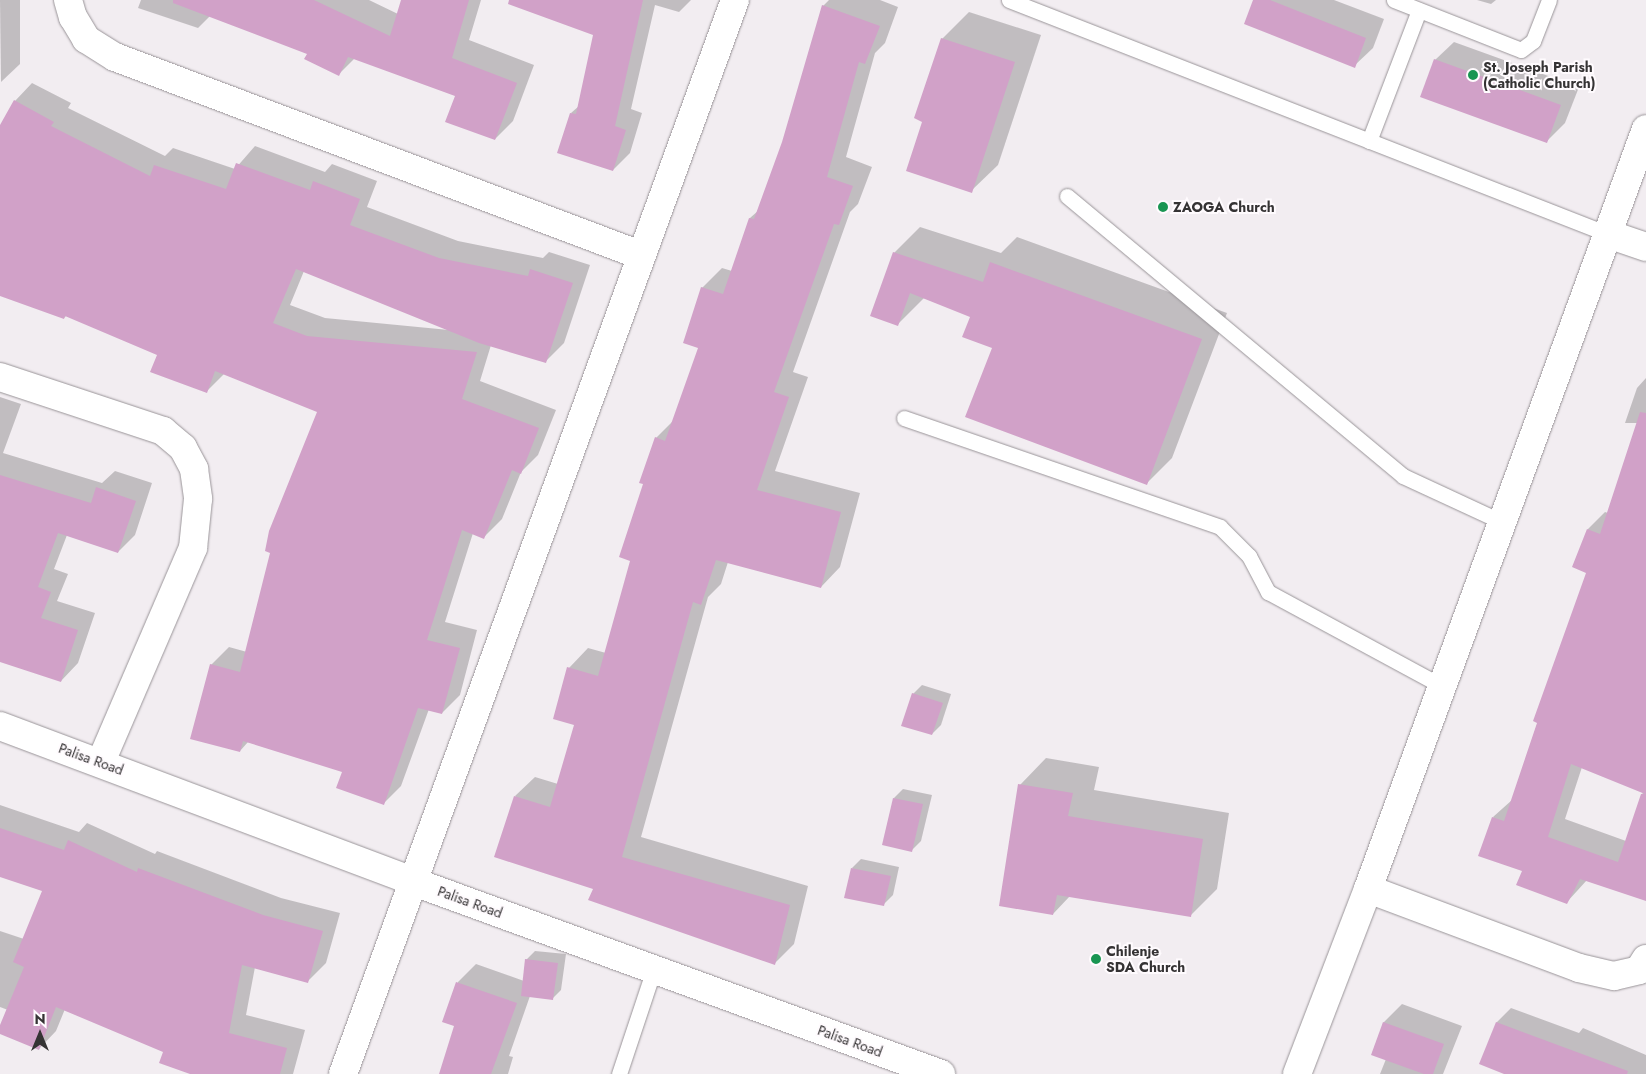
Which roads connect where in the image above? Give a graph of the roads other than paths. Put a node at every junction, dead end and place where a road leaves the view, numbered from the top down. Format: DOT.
graph roads {
  1 [pos="68,0"];
  2 [pos="735,0"];
  3 [pos="1009,0"];
  4 [pos="1394,0"];
  5 [pos="1549,0"];
  6 [pos="1043,6"];
  7 [pos="1419,10"];
  8 [pos="1646,129"];
  9 [pos="1369,141"];
  10 [pos="1067,196"];
  11 [pos="1608,234"];
  12 [pos="1646,247"];
  13 [pos="640,255"];
  14 [pos="0,377"];
  15 [pos="904,418"];
  16 [pos="1502,522"];
  17 [pos="1442,686"];
  18 [pos="0,726"];
  19 [pos="101,762"];
  20 [pos="414,882"];
  21 [pos="1368,889"];
  22 [pos="1646,959"];
  23 [pos="654,969"];
  24 [pos="343,1074"];
  25 [pos="619,1074"];
  26 [pos="941,1074"];
  27 [pos="1297,1074"];
  1 -- 13 [label="street"];
  2 -- 13 [label="street"];
  3 -- 6 [label="lane"];
  4 -- 7 [label="lane"];
  5 -- 7 [label="lane"];
  6 -- 9 [label="lane"];
  7 -- 9 [label="lane"];
  8 -- 11 [label="street"];
  9 -- 11 [label="lane"];
  10 -- 16 [label="lane"];
  11 -- 12 [label="street"];
  11 -- 16 [label="street"];
  13 -- 20 [label="street"];
  14 -- 19 [label="street"];
  15 -- 17 [label="lane"];
  16 -- 17 [label="street"];
  17 -- 21 [label="street"];
  18 -- 19 [label="street, Palisa Road"];
  19 -- 20 [label="street, Palisa Road"];
  20 -- 23 [label="street, Palisa Road"];
  20 -- 24 [label="street"];
  21 -- 22 [label="street"];
  21 -- 27 [label="street"];
  23 -- 25 [label="lane"];
  23 -- 26 [label="street, Palisa Road"];
}
